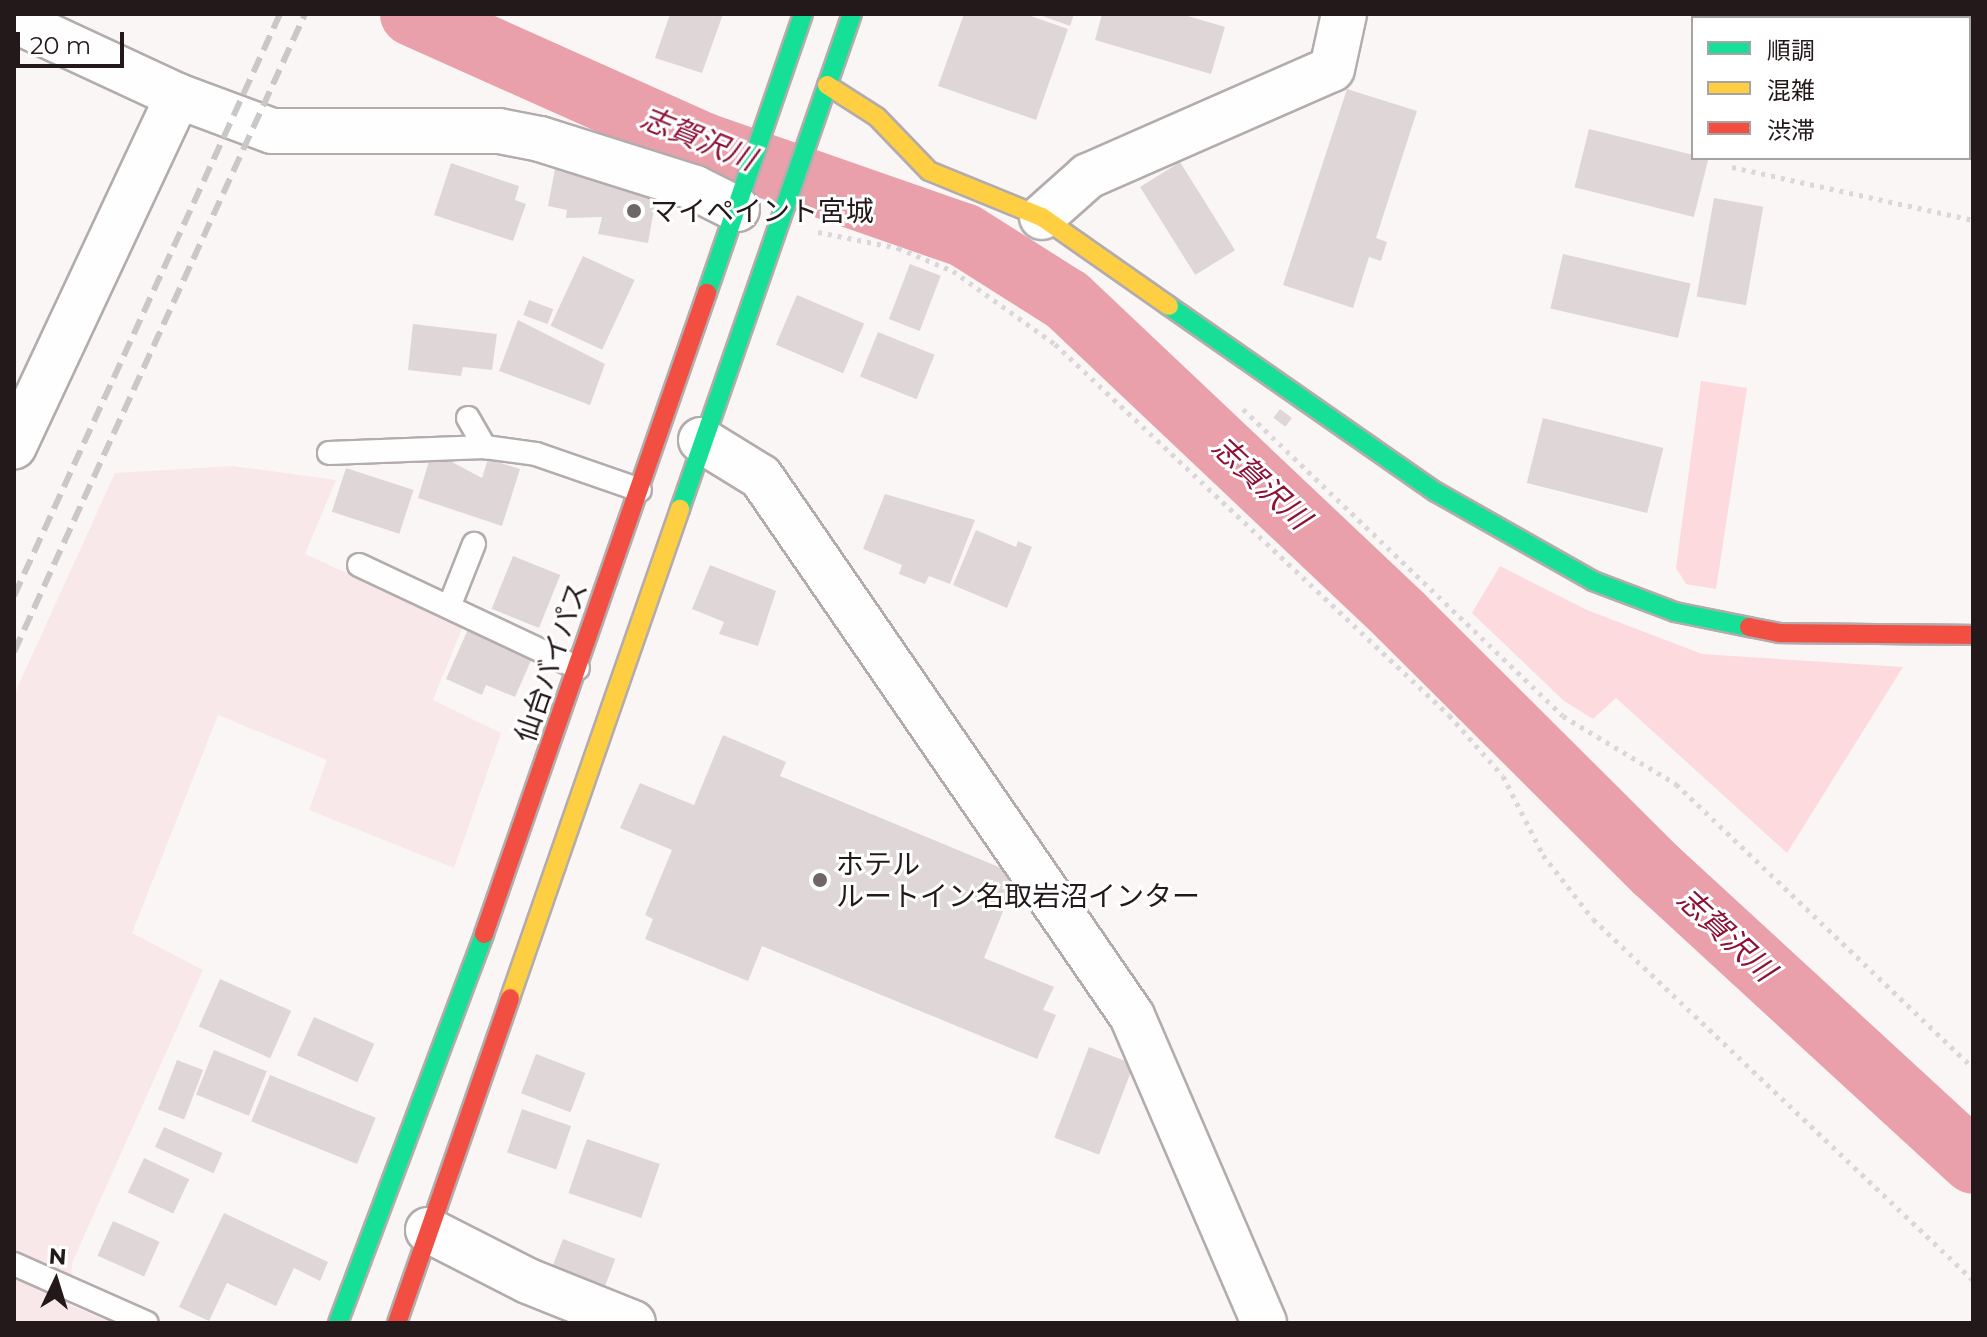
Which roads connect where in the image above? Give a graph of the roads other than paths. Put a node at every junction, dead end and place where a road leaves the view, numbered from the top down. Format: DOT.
graph roads {
  1 [pos="803,14"];
  2 [pos="852,14"];
  3 [pos="1344,14"];
  4 [pos="14,20"];
  5 [pos="827,85"];
  6 [pos="178,96"];
  7 [pos="739,204"];
  8 [pos="1042,217"];
  9 [pos="468,418"];
  10 [pos="701,440"];
  11 [pos="14,446"];
  12 [pos="485,447"];
  13 [pos="329,453"];
  14 [pos="640,490"];
  15 [pos="474,544"];
  16 [pos="359,565"];
  17 [pos="449,607"];
  18 [pos="1973,635"];
  19 [pos="578,668"];
  20 [pos="428,1230"];
  21 [pos="14,1264"];
  22 [pos="147,1323"];
  23 [pos="338,1323"];
  24 [pos="397,1323"];
  25 [pos="633,1323"];
  26 [pos="1264,1323"];
  1 -- 7 [label="main road, 仙台バイパス"];
  2 -- 5 [label="main road"];
  3 -- 8 [label="street"];
  4 -- 6 [label="street"];
  5 -- 8 [label="main road"];
  5 -- 10 [label="main road"];
  6 -- 7 [label="street"];
  6 -- 11 [label="street"];
  7 -- 14 [label="main road, 仙台バイパス"];
  8 -- 18 [label="main road"];
  9 -- 12 [label="lane"];
  10 -- 20 [label="main road"];
  10 -- 26 [label="street"];
  12 -- 13 [label="lane"];
  12 -- 14 [label="lane"];
  14 -- 19 [label="main road, 仙台バイパス"];
  15 -- 17 [label="lane"];
  16 -- 17 [label="lane"];
  17 -- 19 [label="lane"];
  19 -- 23 [label="main road, 仙台バイパス"];
  20 -- 24 [label="main road"];
  20 -- 25 [label="street"];
  21 -- 22 [label="lane"];
}
